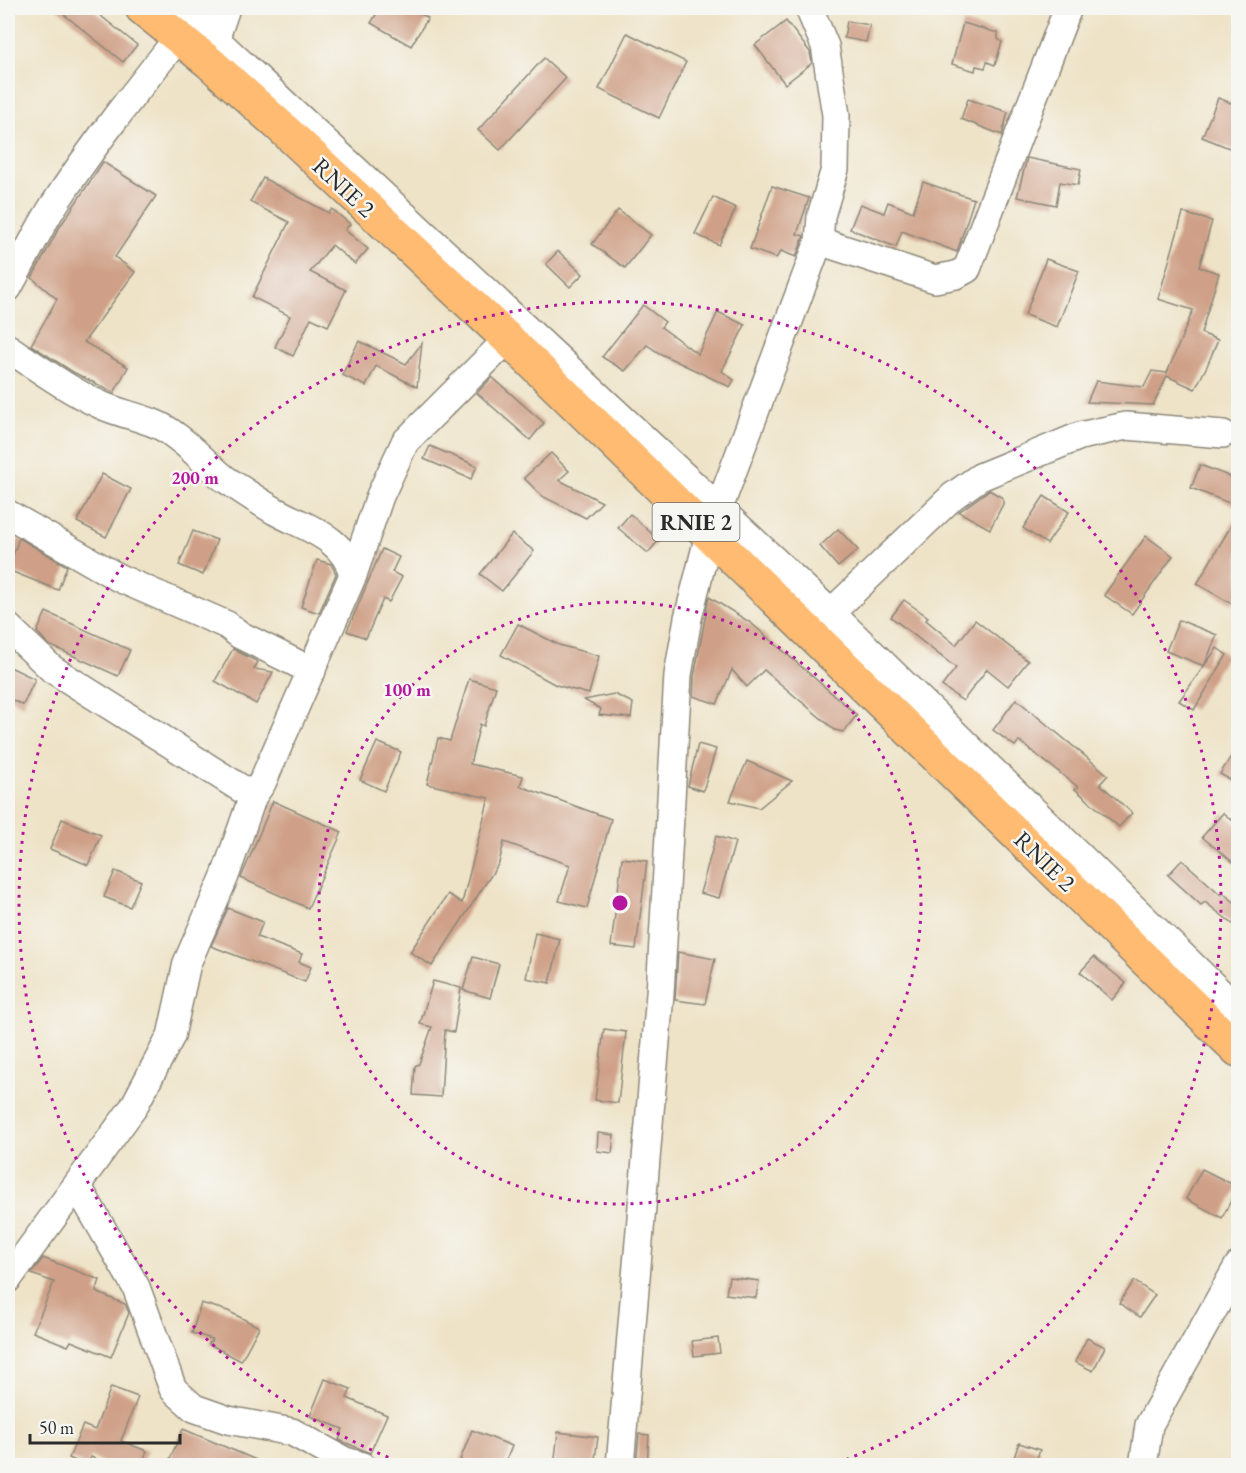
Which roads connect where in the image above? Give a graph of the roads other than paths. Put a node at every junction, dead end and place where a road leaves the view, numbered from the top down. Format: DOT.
graph roads {
  1 [pos="142,8"];
  2 [pos="226,8"];
  3 [pos="809,8"];
  4 [pos="1068,8"];
  5 [pos="180,23"];
  6 [pos="212,49"];
  7 [pos="819,241"];
  8 [pos="8,288"];
  9 [pos="508,339"];
  10 [pos="8,348"];
  11 [pos="1223,434"];
  12 [pos="8,514"];
  13 [pos="714,522"];
  14 [pos="353,575"];
  15 [pos="820,623"];
  16 [pos="8,627"];
  17 [pos="312,671"];
  18 [pos="253,796"];
  19 [pos="1239,1010"];
  20 [pos="1239,1050"];
  21 [pos="78,1187"];
  22 [pos="1239,1266"];
  23 [pos="8,1279"];
  24 [pos="362,1466"];
  25 [pos="620,1466"];
  26 [pos="1143,1466"];
  1 -- 5 [label="highway, RNIE 2 / RNIE 2"];
  2 -- 6 [label="street"];
  3 -- 7 [label="street"];
  4 -- 7 [label="street"];
  5 -- 6 [label="highway, RNIE 2 / RNIE 2"];
  5 -- 8 [label="street"];
  6 -- 9 [label="highway, RNIE 2 / RNIE 2"];
  6 -- 13 [label="street"];
  7 -- 13 [label="street"];
  9 -- 13 [label="highway, RNIE 2 / RNIE 2"];
  9 -- 14 [label="street"];
  10 -- 14 [label="street"];
  11 -- 15 [label="street"];
  12 -- 17 [label="street"];
  13 -- 15 [label="highway, RNIE 2 / RNIE 2"];
  13 -- 25 [label="street"];
  14 -- 17 [label="street"];
  15 -- 19 [label="street"];
  15 -- 20 [label="highway, RNIE 2 / RNIE 2"];
  16 -- 18 [label="street"];
  17 -- 18 [label="street"];
  18 -- 21 [label="street"];
  21 -- 23 [label="street"];
  21 -- 24 [label="street"];
  22 -- 26 [label="street"];
}
